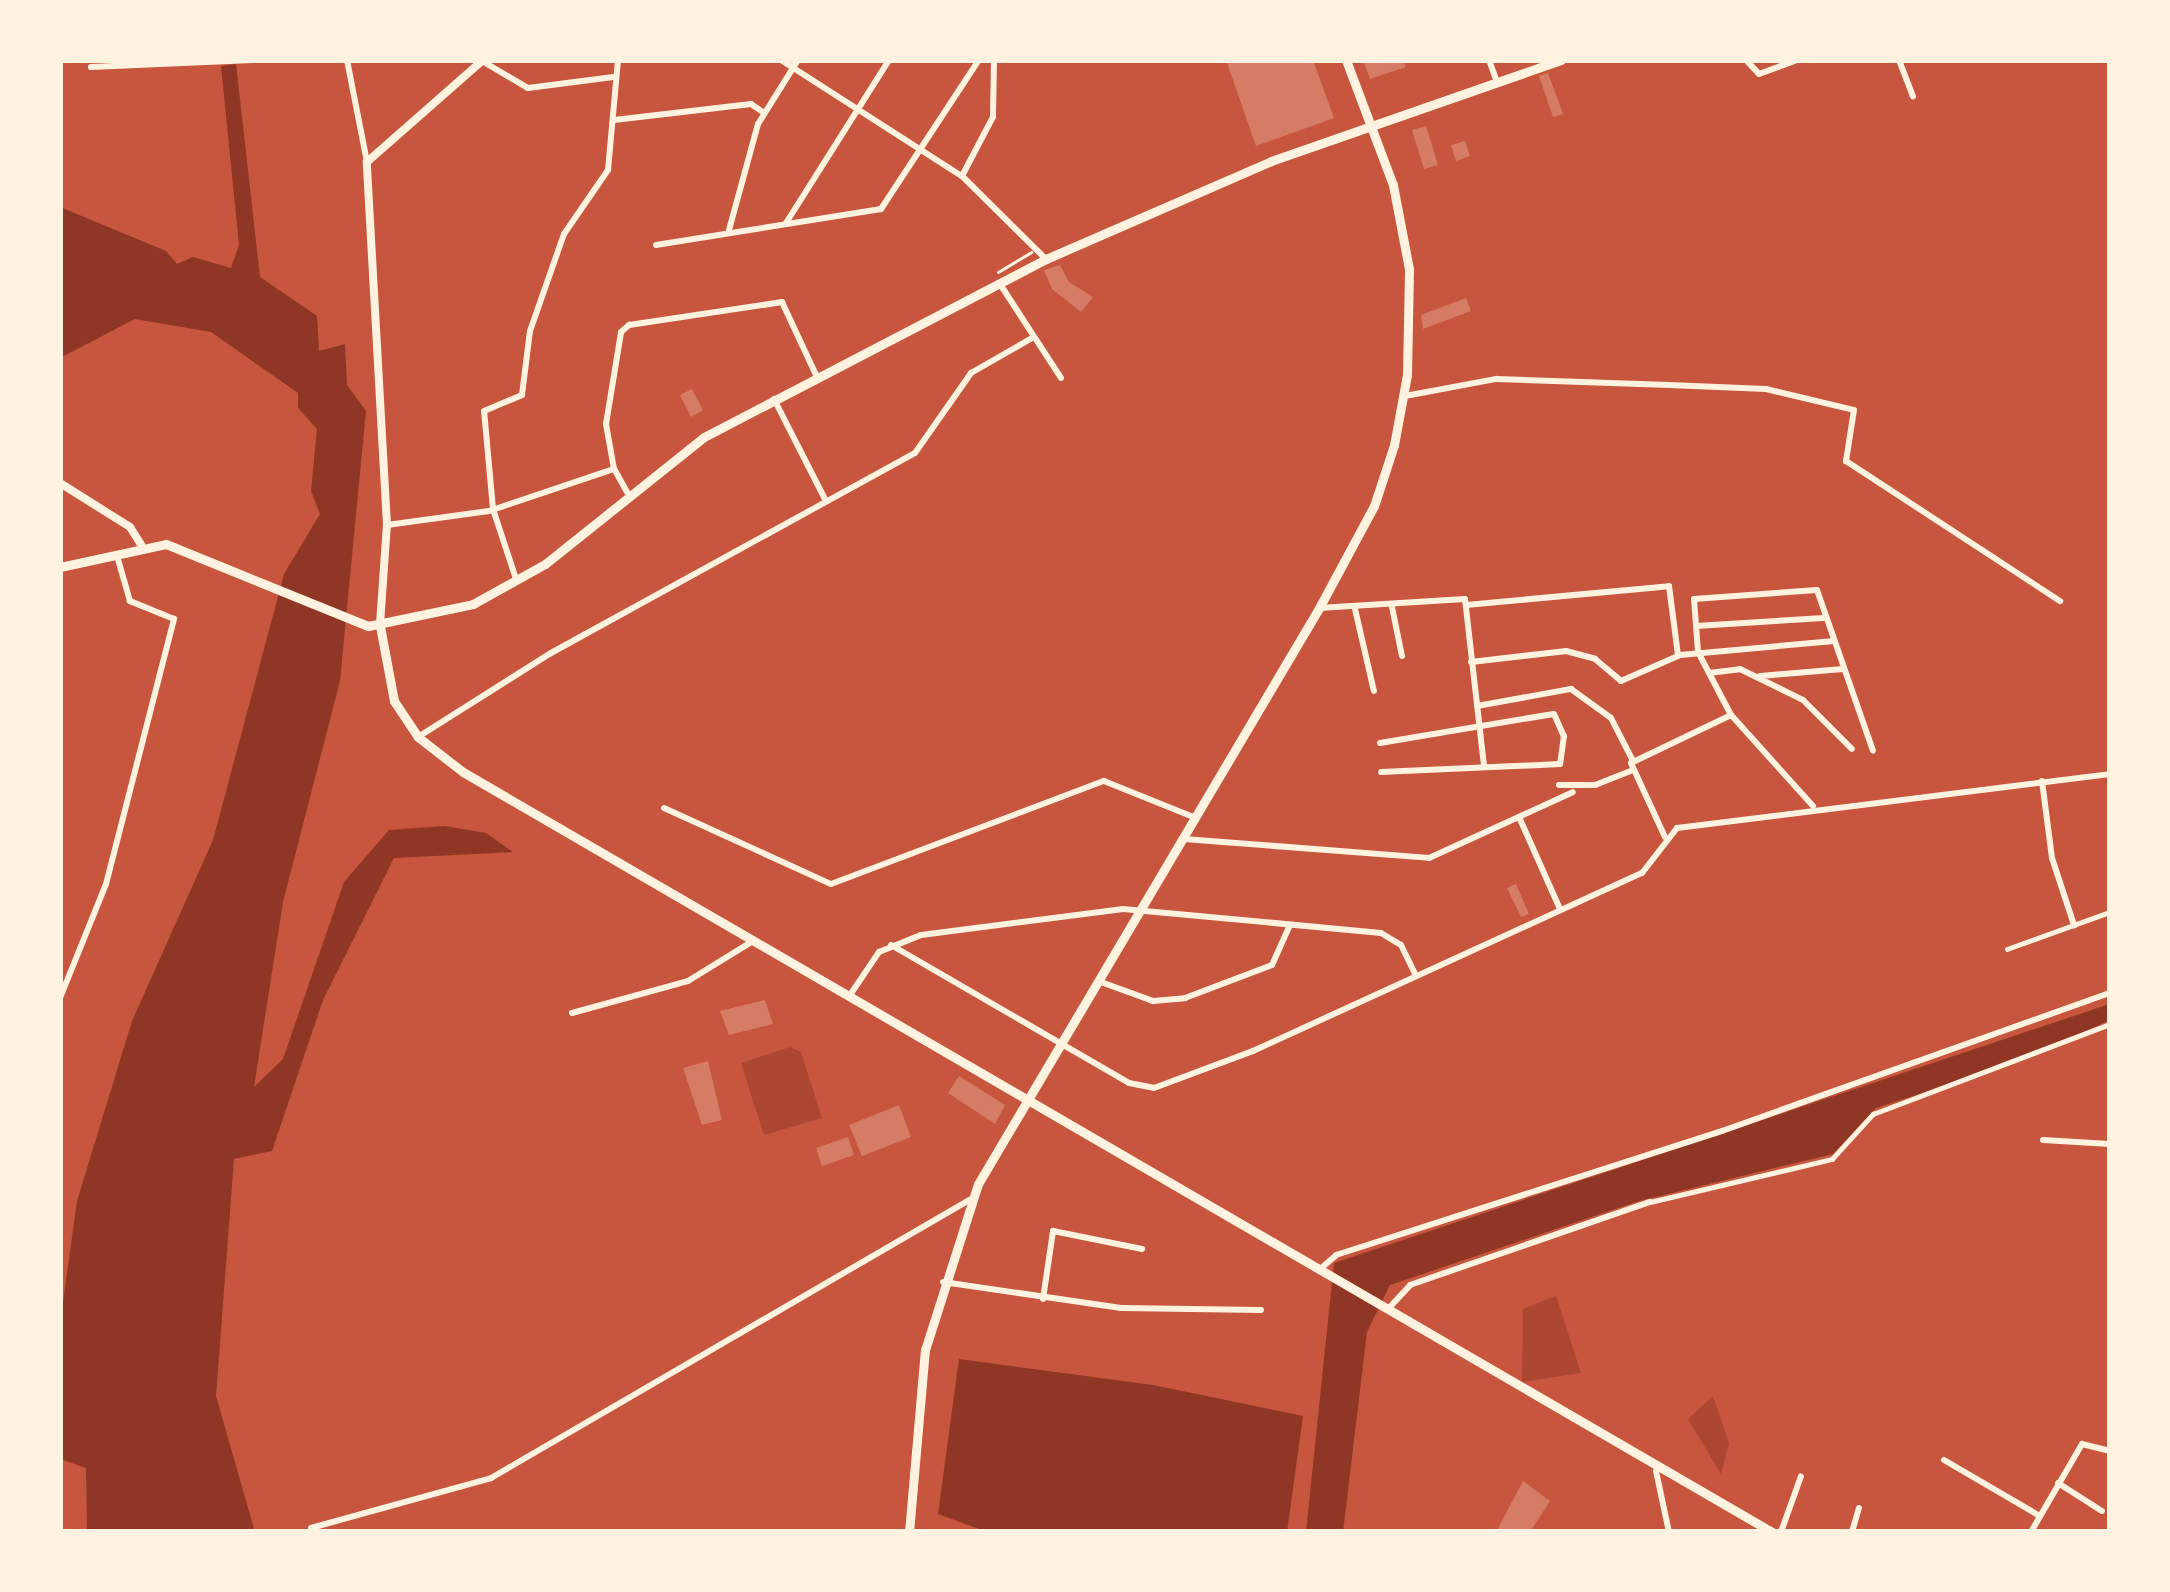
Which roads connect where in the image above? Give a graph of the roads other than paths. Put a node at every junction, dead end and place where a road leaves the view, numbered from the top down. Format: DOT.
graph roads {
  1 [pos="252,60"];
  2 [pos="347,60"];
  3 [pos="617,60"];
  4 [pos="781,60"];
  5 [pos="889,60"];
  6 [pos="980,60"];
  7 [pos="994,60"];
  8 [pos="1346,60"];
  9 [pos="1489,60"];
  10 [pos="1561,60"];
  11 [pos="1746,60"];
  12 [pos="1797,60"];
  13 [pos="1899,60"];
  14 [pos="483,61"];
  15 [pos="796,63"];
  16 [pos="91,67"];
  17 [pos="613,76"];
  18 [pos="1497,82"];
  19 [pos="1913,95"];
  20 [pos="858,109"];
  21 [pos="763,112"];
  22 [pos="614,120"];
  23 [pos="1372,127"];
  24 [pos="922,149"];
  25 [pos="367,162"];
  26 [pos="962,176"];
  27 [pos="786,223"];
  28 [pos="729,230"];
  29 [pos="656,245"];
  30 [pos="1046,260"];
  31 [pos="998,278"];
  32 [pos="1032,338"];
  33 [pos="817,377"];
  34 [pos="1061,379"];
  35 [pos="1405,396"];
  36 [pos="774,399"];
  37 [pos="614,470"];
  38 [pos="60,483"];
  39 [pos="627,492"];
  40 [pos="826,501"];
  41 [pos="493,509"];
  42 [pos="387,525"];
  43 [pos="142,546"];
  44 [pos="116,553"];
  45 [pos="60,568"];
  46 [pos="517,582"];
  47 [pos="2060,601"];
  48 [pos="1466,605"];
  49 [pos="1392,607"];
  50 [pos="1318,608"];
  51 [pos="1355,609"];
  52 [pos="1826,618"];
  53 [pos="380,626"];
  54 [pos="1696,626"];
  55 [pos="1834,641"];
  56 [pos="1698,652"];
  57 [pos="1678,655"];
  58 [pos="1402,656"];
  59 [pos="1471,662"];
  60 [pos="1844,669"];
  61 [pos="1709,673"];
  62 [pos="1756,677"];
  63 [pos="1374,691"];
  64 [pos="1477,706"];
  65 [pos="1731,715"];
  66 [pos="1480,728"];
  67 [pos="418,737"];
  68 [pos="1380,742"];
  69 [pos="1852,748"];
  70 [pos="1873,751"];
  71 [pos="1633,765"];
  72 [pos="1484,767"];
  73 [pos="1382,772"];
  74 [pos="2110,774"];
  75 [pos="2042,781"];
  76 [pos="1558,784"];
  77 [pos="1573,792"];
  78 [pos="1813,806"];
  79 [pos="664,808"];
  80 [pos="1519,817"];
  81 [pos="1196,818"];
  82 [pos="1665,837"];
  83 [pos="1184,839"];
  84 [pos="1140,910"];
  85 [pos="1560,910"];
  86 [pos="2110,912"];
  87 [pos="2074,925"];
  88 [pos="1288,927"];
  89 [pos="753,941"];
  90 [pos="891,945"];
  91 [pos="2007,949"];
  92 [pos="1415,974"];
  93 [pos="1098,981"];
  94 [pos="2110,993"];
  95 [pos="60,998"];
  96 [pos="848,998"];
  97 [pos="572,1013"];
  98 [pos="2110,1024"];
  99 [pos="1058,1044"];
  100 [pos="1024,1102"];
  101 [pos="2043,1140"];
  102 [pos="2110,1144"];
  103 [pos="971,1198"];
  104 [pos="1650,1202"];
  105 [pos="1142,1249"];
  106 [pos="1319,1270"];
  107 [pos="942,1282"];
  108 [pos="1043,1299"];
  109 [pos="1385,1307"];
  110 [pos="1262,1310"];
  111 [pos="2110,1451"];
  112 [pos="1944,1460"];
  113 [pos="1656,1471"];
  114 [pos="1801,1476"];
  115 [pos="2058,1483"];
  116 [pos="1859,1508"];
  117 [pos="2102,1510"];
  118 [pos="2039,1516"];
  119 [pos="311,1528"];
  120 [pos="909,1532"];
  121 [pos="1669,1532"];
  122 [pos="1772,1532"];
  123 [pos="1781,1532"];
  124 [pos="1852,1532"];
  125 [pos="2031,1532"];
  1 -- 16 [label="street"];
  2 -- 25 [label="street"];
  3 -- 17 [label="street"];
  4 -- 15 [label="street"];
  5 -- 20 [label="street"];
  6 -- 24 [label="street"];
  7 -- 26 [label="street"];
  8 -- 23 [label="main road"];
  9 -- 18 [label="street"];
  10 -- 18 [label="main road"];
  11 -- 12 [label="street"];
  13 -- 19 [label="street"];
  14 -- 17 [label="street"];
  14 -- 25 [label="street"];
  15 -- 20 [label="street"];
  15 -- 21 [label="street"];
  17 -- 22 [label="street"];
  18 -- 23 [label="main road"];
  20 -- 24 [label="street"];
  20 -- 27 [label="street"];
  21 -- 22 [label="street"];
  21 -- 28 [label="street"];
  22 -- 41 [label="street"];
  23 -- 30 [label="main road"];
  23 -- 35 [label="main road"];
  24 -- 26 [label="street"];
  24 -- 27 [label="street"];
  25 -- 42 [label="street"];
  26 -- 30 [label="street"];
  27 -- 28 [label="street"];
  28 -- 29 [label="street"];
  30 -- 31 [label="main road"];
  31 -- 32 [label="street"];
  31 -- 33 [label="main road"];
  32 -- 34 [label="street"];
  32 -- 40 [label="street"];
  33 -- 36 [label="main road"];
  33 -- 37 [label="street"];
  35 -- 47 [label="street"];
  35 -- 50 [label="main road"];
  36 -- 39 [label="main road"];
  36 -- 40 [label="street"];
  37 -- 39 [label="street"];
  37 -- 41 [label="street"];
  38 -- 43 [label="street"];
  39 -- 46 [label="main road"];
  40 -- 67 [label="street"];
  41 -- 42 [label="street"];
  41 -- 46 [label="street"];
  42 -- 53 [label="street"];
  43 -- 44 [label="main road"];
  43 -- 53 [label="main road"];
  44 -- 45 [label="main road"];
  44 -- 95 [label="street"];
  46 -- 53 [label="main road"];
  48 -- 49 [label="street"];
  48 -- 57 [label="street"];
  48 -- 59 [label="street"];
  49 -- 51 [label="street"];
  49 -- 58 [label="street"];
  50 -- 51 [label="street"];
  50 -- 81 [label="main road"];
  51 -- 63 [label="street"];
  52 -- 54 [label="street"];
  52 -- 54 [label="street"];
  52 -- 55 [label="street"];
  53 -- 67 [label="main road"];
  54 -- 56 [label="street"];
  55 -- 56 [label="street"];
  55 -- 60 [label="street"];
  56 -- 57 [label="street"];
  56 -- 61 [label="street"];
  57 -- 59 [label="street"];
  59 -- 64 [label="street"];
  60 -- 62 [label="street"];
  60 -- 70 [label="street"];
  61 -- 62 [label="street"];
  61 -- 65 [label="street"];
  62 -- 69 [label="street"];
  64 -- 66 [label="street"];
  64 -- 71 [label="street"];
  65 -- 71 [label="street"];
  65 -- 78 [label="street"];
  66 -- 68 [label="street"];
  66 -- 72 [label="street"];
  66 -- 72 [label="street"];
  67 -- 89 [label="main road"];
  71 -- 76 [label="street"];
  71 -- 82 [label="street"];
  72 -- 73 [label="street"];
  74 -- 75 [label="street"];
  75 -- 78 [label="street"];
  75 -- 87 [label="street"];
  77 -- 80 [label="street"];
  78 -- 82 [label="street"];
  79 -- 81 [label="street"];
  80 -- 83 [label="street"];
  80 -- 85 [label="street"];
  81 -- 83 [label="main road"];
  82 -- 85 [label="street"];
  83 -- 84 [label="main road"];
  84 -- 88 [label="street"];
  84 -- 90 [label="street"];
  84 -- 93 [label="main road"];
  85 -- 92 [label="street"];
  86 -- 87 [label="street"];
  87 -- 91 [label="street"];
  88 -- 92 [label="street"];
  88 -- 93 [label="street"];
  89 -- 96 [label="main road"];
  89 -- 97 [label="street"];
  90 -- 96 [label="street"];
  90 -- 99 [label="street"];
  92 -- 99 [label="street"];
  93 -- 99 [label="main road"];
  94 -- 106 [label="street"];
  96 -- 100 [label="main road"];
  98 -- 104 [label="street"];
  99 -- 100 [label="main road"];
  100 -- 103 [label="main road"];
  100 -- 106 [label="main road"];
  101 -- 102 [label="street"];
  103 -- 107 [label="main road"];
  103 -- 119 [label="street"];
  104 -- 109 [label="street"];
  105 -- 108 [label="street"];
  106 -- 109 [label="main road"];
  107 -- 108 [label="street"];
  107 -- 120 [label="main road"];
  108 -- 110 [label="street"];
  109 -- 113 [label="main road"];
  111 -- 115 [label="street"];
  112 -- 118 [label="street"];
  113 -- 121 [label="street"];
  113 -- 122 [label="main road"];
  114 -- 123 [label="street"];
  115 -- 117 [label="street"];
  115 -- 118 [label="street"];
  116 -- 124 [label="street"];
  118 -- 125 [label="street"];
}
